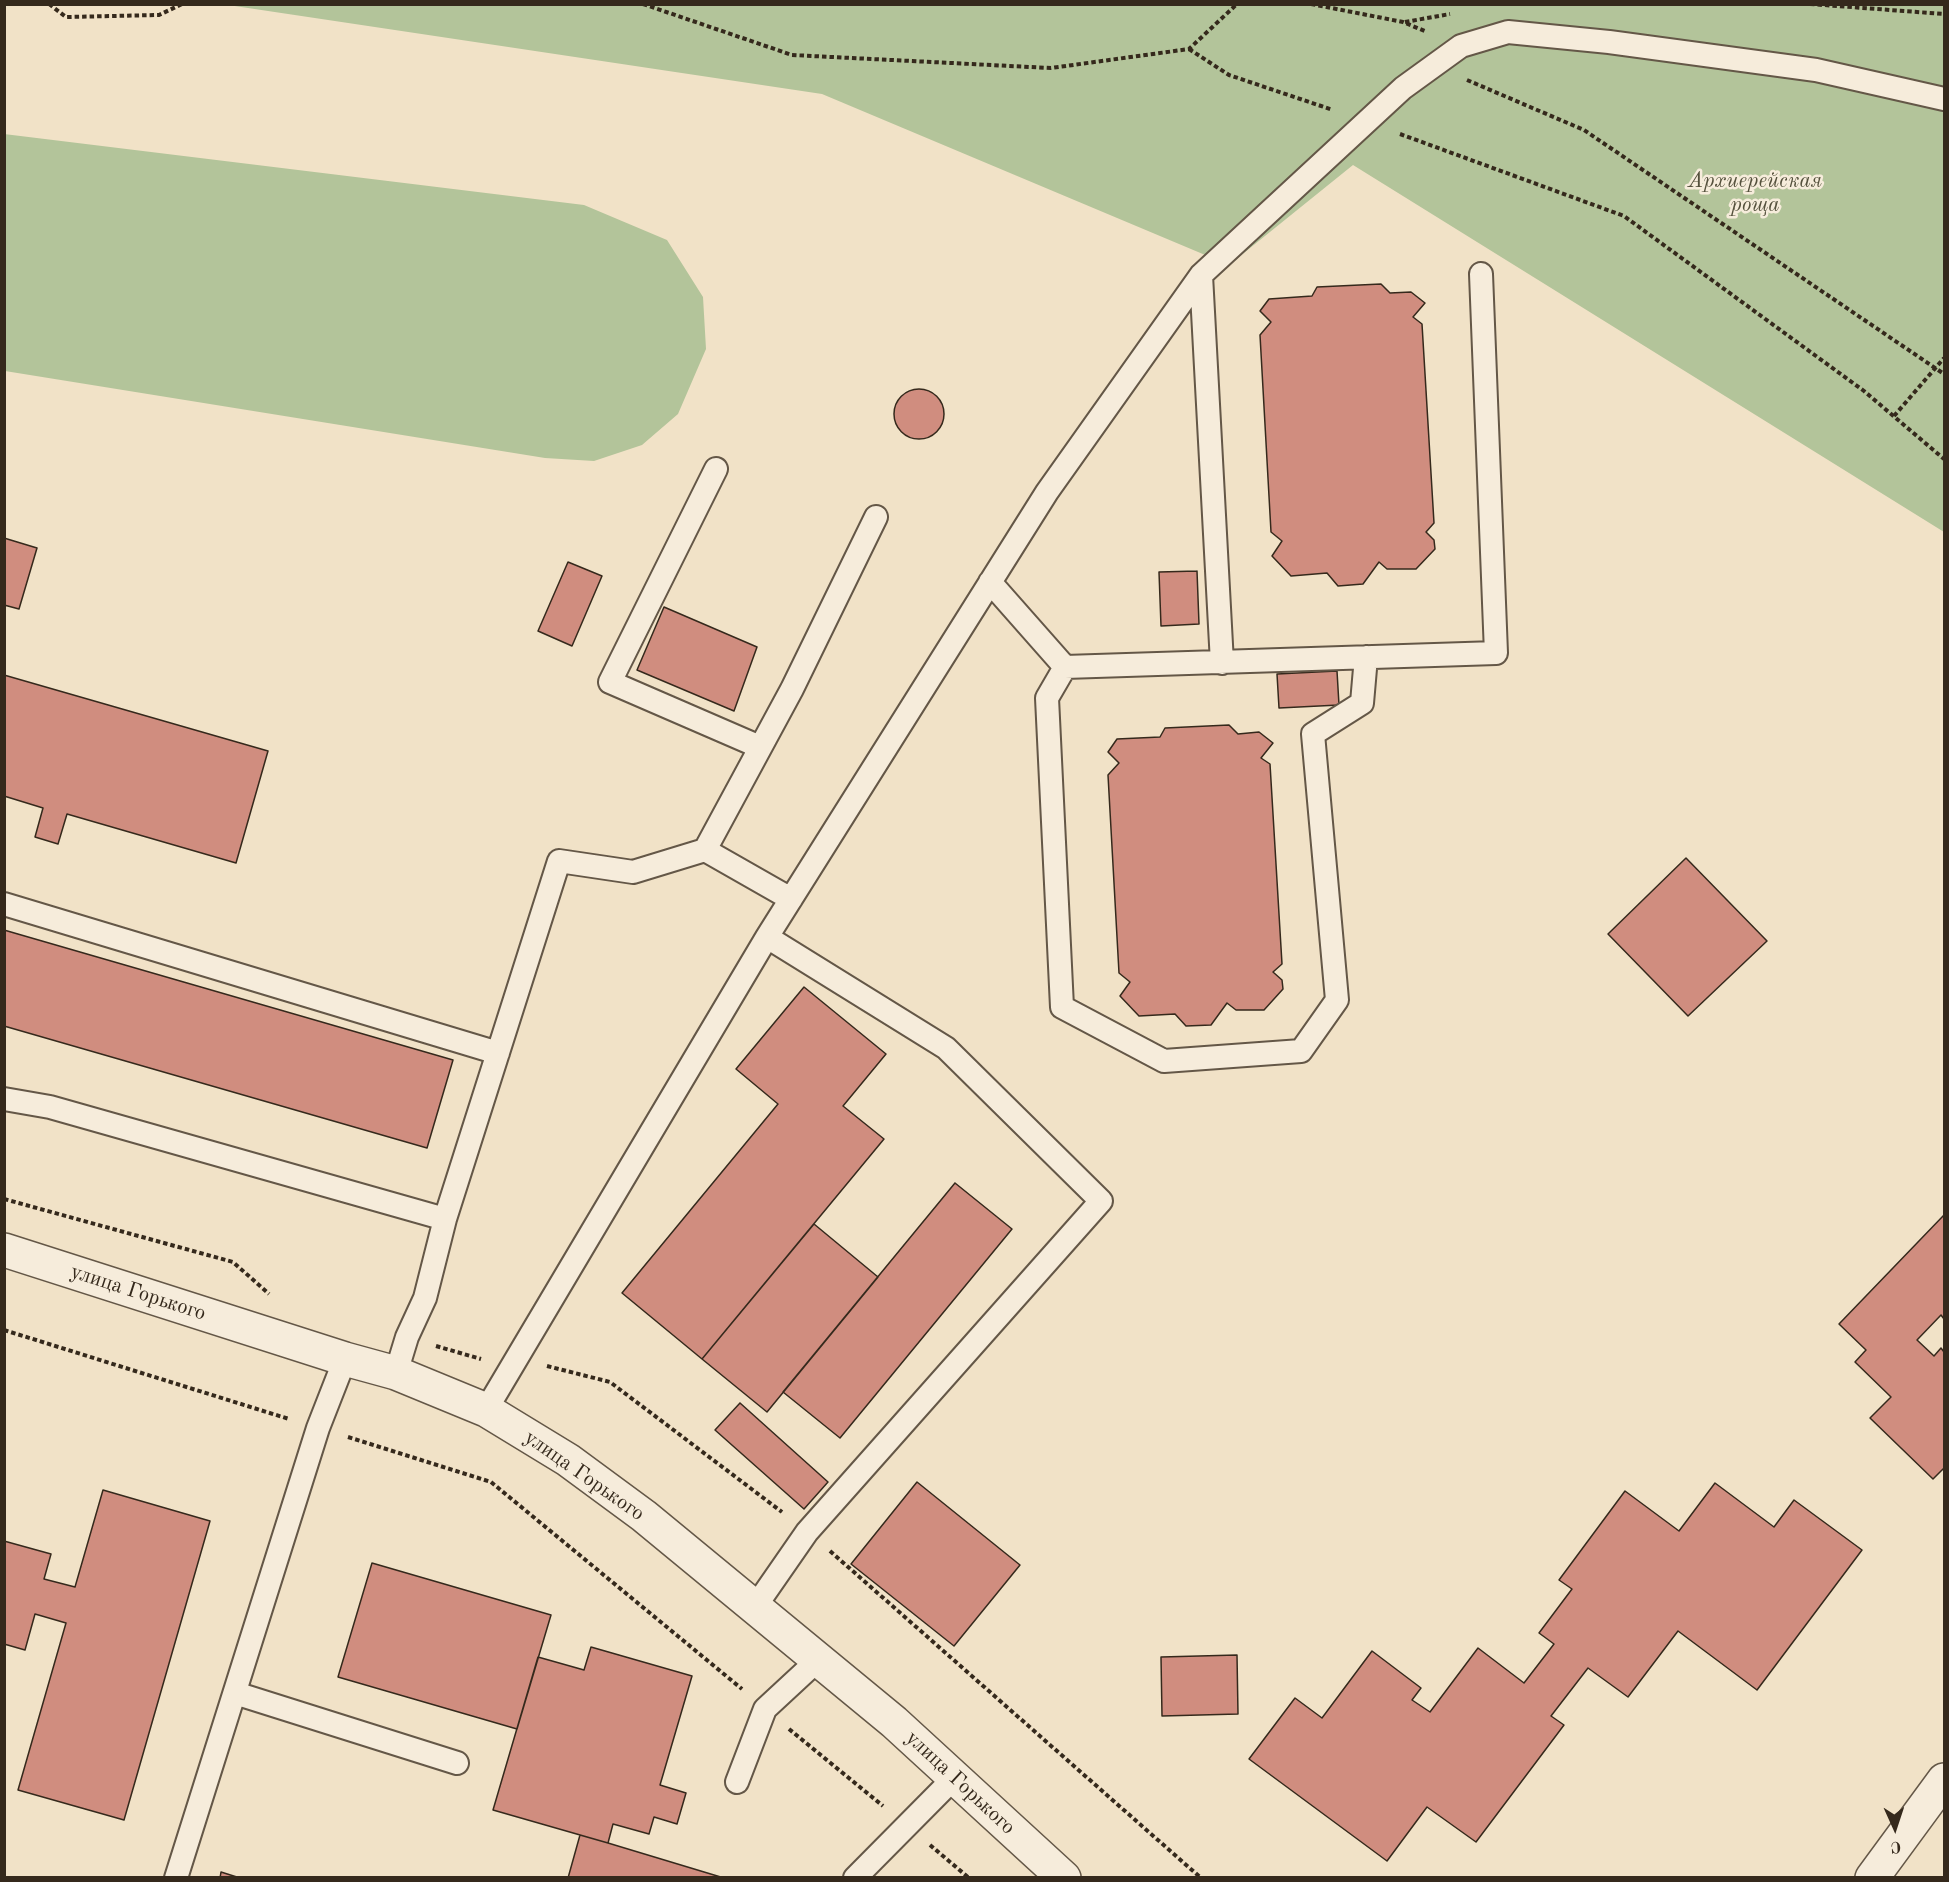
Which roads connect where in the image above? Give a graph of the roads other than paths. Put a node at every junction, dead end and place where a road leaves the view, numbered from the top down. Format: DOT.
graph roads {
  1 [pos="1944,99"];
  2 [pos="1481,274"];
  3 [pos="1201,275"];
  4 [pos="716,469"];
  5 [pos="876,517"];
  6 [pos="990,582"];
  7 [pos="1366,657"];
  8 [pos="1222,663"];
  9 [pos="1065,667"];
  10 [pos="760,747"];
  11 [pos="705,850"];
  12 [pos="791,899"];
  13 [pos="4,904"];
  14 [pos="767,937"];
  15 [pos="498,1053"];
  16 [pos="4,1099"];
  17 [pos="445,1219"];
  18 [pos="4,1250"];
  19 [pos="345,1359"];
  20 [pos="396,1373"];
  21 [pos="486,1410"];
  22 [pos="755,1607"];
  23 [pos="819,1659"];
  24 [pos="235,1693"];
  25 [pos="458,1763"];
  26 [pos="953,1779"];
  27 [pos="1944,1780"];
  28 [pos="736,1782"];
  29 [pos="176,1878"];
  30 [pos="855,1878"];
  31 [pos="1064,1878"];
  32 [pos="1872,1878"];
  1 -- 3 [label="lane"];
  2 -- 7 [label="lane"];
  3 -- 6 [label="lane"];
  3 -- 8 [label="lane"];
  4 -- 10 [label="lane"];
  5 -- 10 [label="lane"];
  6 -- 9 [label="lane"];
  6 -- 12 [label="lane"];
  7 -- 8 [label="lane"];
  7 -- 9 [label="lane"];
  8 -- 9 [label="lane"];
  10 -- 11 [label="lane"];
  11 -- 12 [label="lane"];
  11 -- 15 [label="lane"];
  12 -- 14 [label="lane"];
  13 -- 15 [label="lane"];
  14 -- 21 [label="lane"];
  14 -- 22 [label="lane"];
  15 -- 17 [label="lane"];
  16 -- 17 [label="lane"];
  17 -- 20 [label="lane"];
  18 -- 19 [label="street, улица Горького"];
  19 -- 20 [label="street, улица Горького"];
  19 -- 24 [label="lane"];
  20 -- 21 [label="street, улица Горького"];
  21 -- 22 [label="street, улица Горького"];
  22 -- 23 [label="street, улица Горького"];
  23 -- 26 [label="street, улица Горького"];
  23 -- 28 [label="lane"];
  24 -- 25 [label="lane"];
  24 -- 29 [label="lane"];
  26 -- 30 [label="lane"];
  26 -- 31 [label="street, улица Горького"];
  27 -- 32 [label="street"];
}
